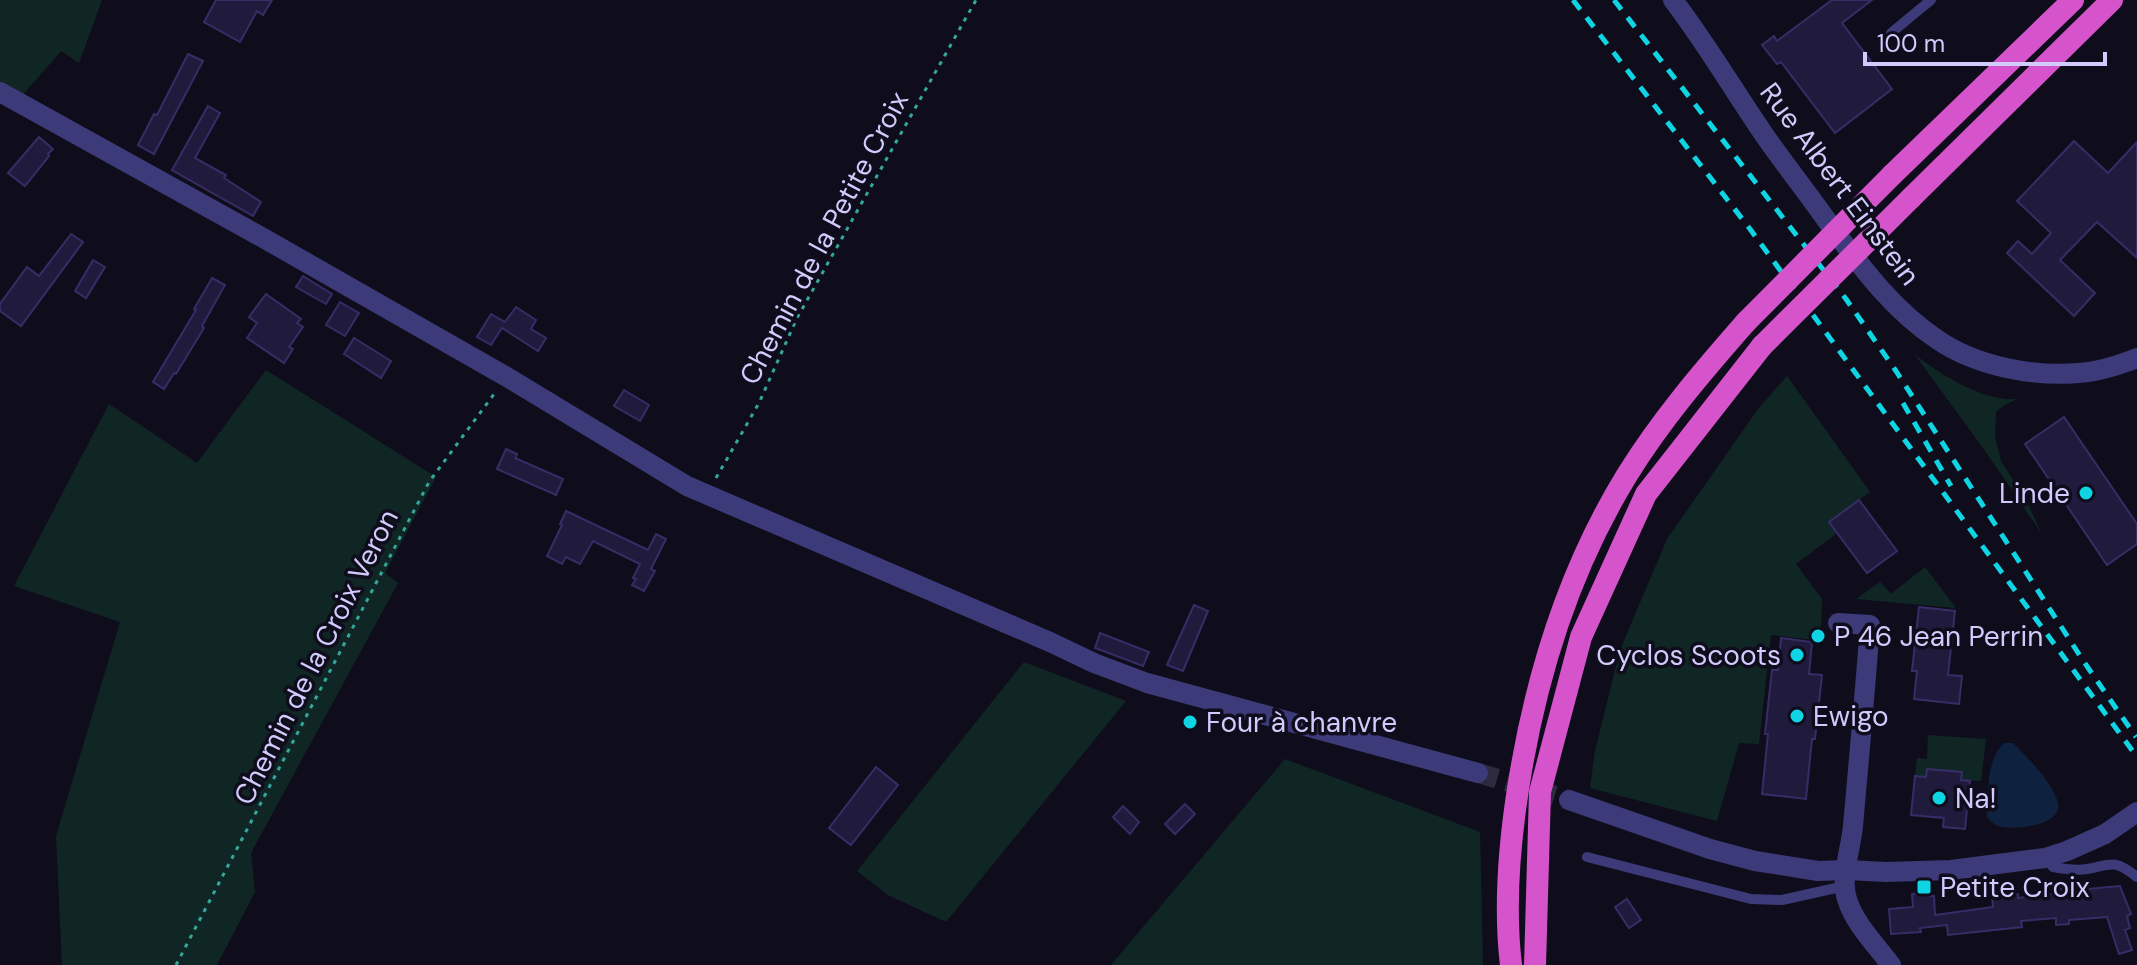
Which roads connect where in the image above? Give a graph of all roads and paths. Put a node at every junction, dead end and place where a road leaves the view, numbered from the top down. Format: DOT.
graph roads {
  1 [pos="976,0"];
  2 [pos="1931,0"];
  3 [pos="2073,0"];
  4 [pos="2112,0"];
  5 [pos="2125,0"];
  6 [pos="1684,4"];
  7 [pos="2080,30"];
  8 [pos="1891,33"];
  9 [pos="0,92"];
  10 [pos="2137,358"];
  11 [pos="507,377"];
  12 [pos="706,494"];
  13 [pos="1838,623"];
  14 [pos="1478,773"];
  15 [pos="1569,800"];
  16 [pos="2137,812"];
  17 [pos="1587,857"];
  18 [pos="2045,858"];
  19 [pos="2137,877"];
  20 [pos="1846,878"];
  21 [pos="176,965"];
  22 [pos="1511,965"];
  23 [pos="1535,965"];
  24 [pos="1891,965"];
  1 -- 12 [label="path, Chemin de la Petite Croix"];
  2 -- 8 [label="lane"];
  3 -- 22 [label="highway, bridge"];
  4 -- 7 [label="highway"];
  5 -- 7 [label="highway"];
  6 -- 10 [label="street, Rue Albert Einstein"];
  7 -- 23 [label="highway, bridge"];
  9 -- 11 [label="street"];
  11 -- 12 [label="street"];
  11 -- 21 [label="path, Chemin de la Croix Veron"];
  12 -- 14 [label="street"];
  13 -- 20 [label="street"];
  15 -- 20 [label="street"];
  16 -- 18 [label="street"];
  17 -- 20 [label="lane"];
  18 -- 19 [label="lane"];
  18 -- 20 [label="street"];
  20 -- 24 [label="street"];
}
